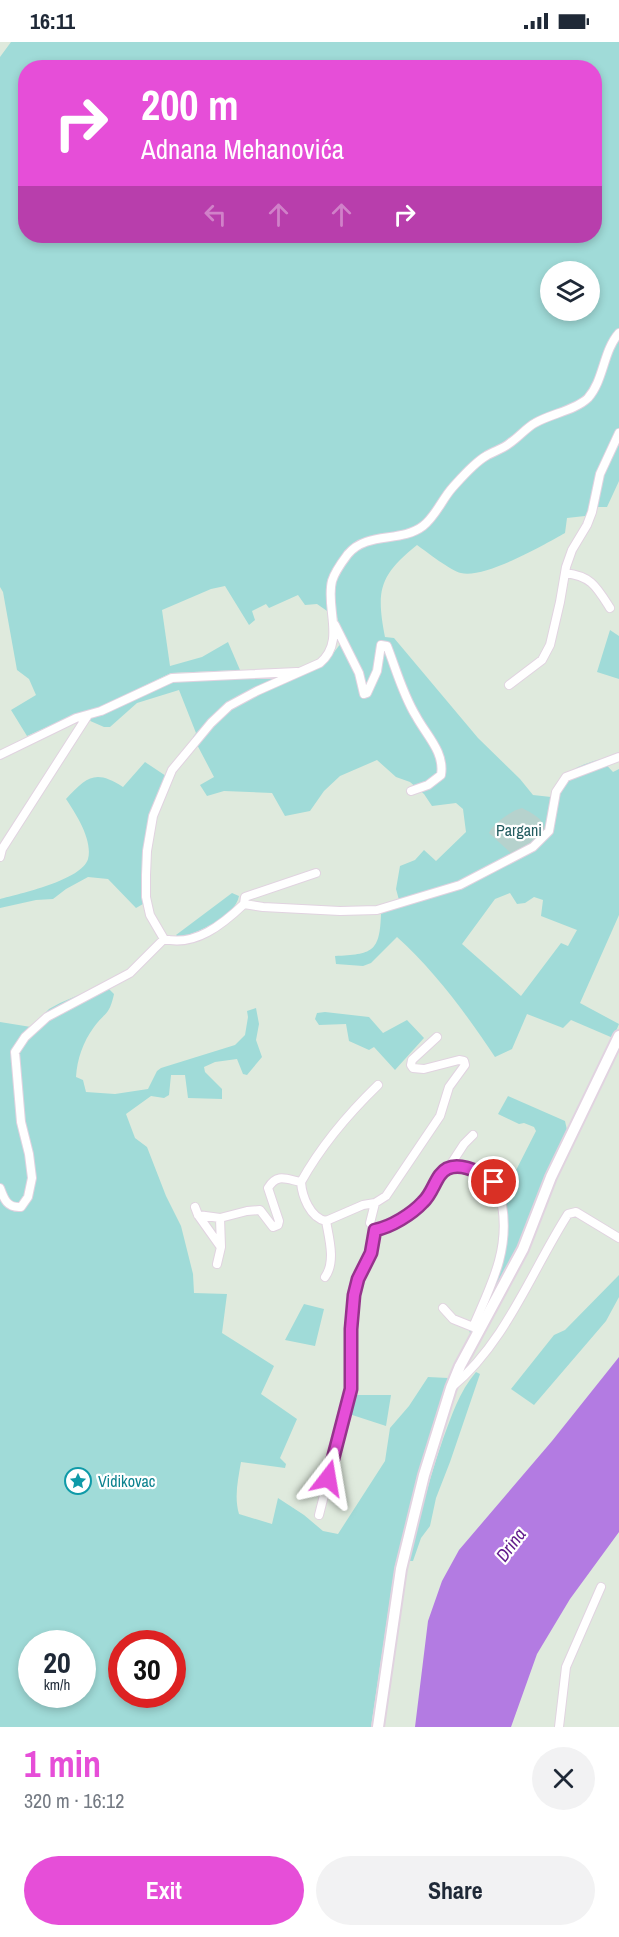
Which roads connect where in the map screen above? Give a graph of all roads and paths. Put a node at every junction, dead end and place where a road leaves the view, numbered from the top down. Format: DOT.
graph roads {
  1 [pos="619,333"];
  2 [pos="619,433"];
  3 [pos="565,573"];
  4 [pos="610,608"];
  5 [pos="335,624"];
  6 [pos="298,672"];
  7 [pos="509,685"];
  8 [pos="88,715"];
  9 [pos="0,755"];
  10 [pos="619,757"];
  11 [pos="411,791"];
  12 [pos="0,857"];
  13 [pos="316,873"];
  14 [pos="244,904"];
  15 [pos="164,939"];
  16 [pos="619,1036"];
  17 [pos="437,1037"];
  18 [pos="378,1085"];
  19 [pos="473,1135"];
  20 [pos="449,1167"];
  21 [pos="301,1182"];
  22 [pos="0,1188"];
  23 [pos="375,1203"];
  24 [pos="220,1218"];
  25 [pos="326,1221"];
  26 [pos="375,1230"];
  27 [pos="619,1238"];
  28 [pos="221,1247"];
  29 [pos="217,1264"];
  30 [pos="325,1277"];
  31 [pos="443,1308"];
  32 [pos="476,1329"];
  33 [pos="451,1388"];
  34 [pos="319,1515"];
  35 [pos="601,1587"];
  36 [pos="378,1727"];
  37 [pos="560,1727"];
  1 -- 5 [label="street"];
  2 -- 3 [label="street"];
  3 -- 4 [label="street"];
  3 -- 7 [label="street"];
  5 -- 6 [label="street"];
  5 -- 11 [label="street"];
  6 -- 8 [label="street"];
  6 -- 15 [label="street"];
  8 -- 9 [label="street"];
  8 -- 12 [label="street"];
  10 -- 14 [label="street"];
  13 -- 14 [label="street"];
  14 -- 15 [label="street"];
  15 -- 22 [label="street"];
  16 -- 32 [label="street"];
  17 -- 23 [label="street"];
  18 -- 21 [label="street"];
  19 -- 20 [label="street"];
  20 -- 26 [label="street"];
  20 -- 32 [label="street"];
  21 -- 24 [label="street"];
  21 -- 25 [label="street"];
  23 -- 25 [label="street"];
  23 -- 26 [label="street"];
  24 -- 28 [label="street"];
  24 -- 28 [label="street"];
  25 -- 30 [label="street"];
  26 -- 34 [label="street"];
  27 -- 33 [label="street"];
  28 -- 29 [label="street"];
  31 -- 32 [label="street"];
  32 -- 33 [label="street"];
  33 -- 36 [label="street"];
  35 -- 37 [label="street"];
}
